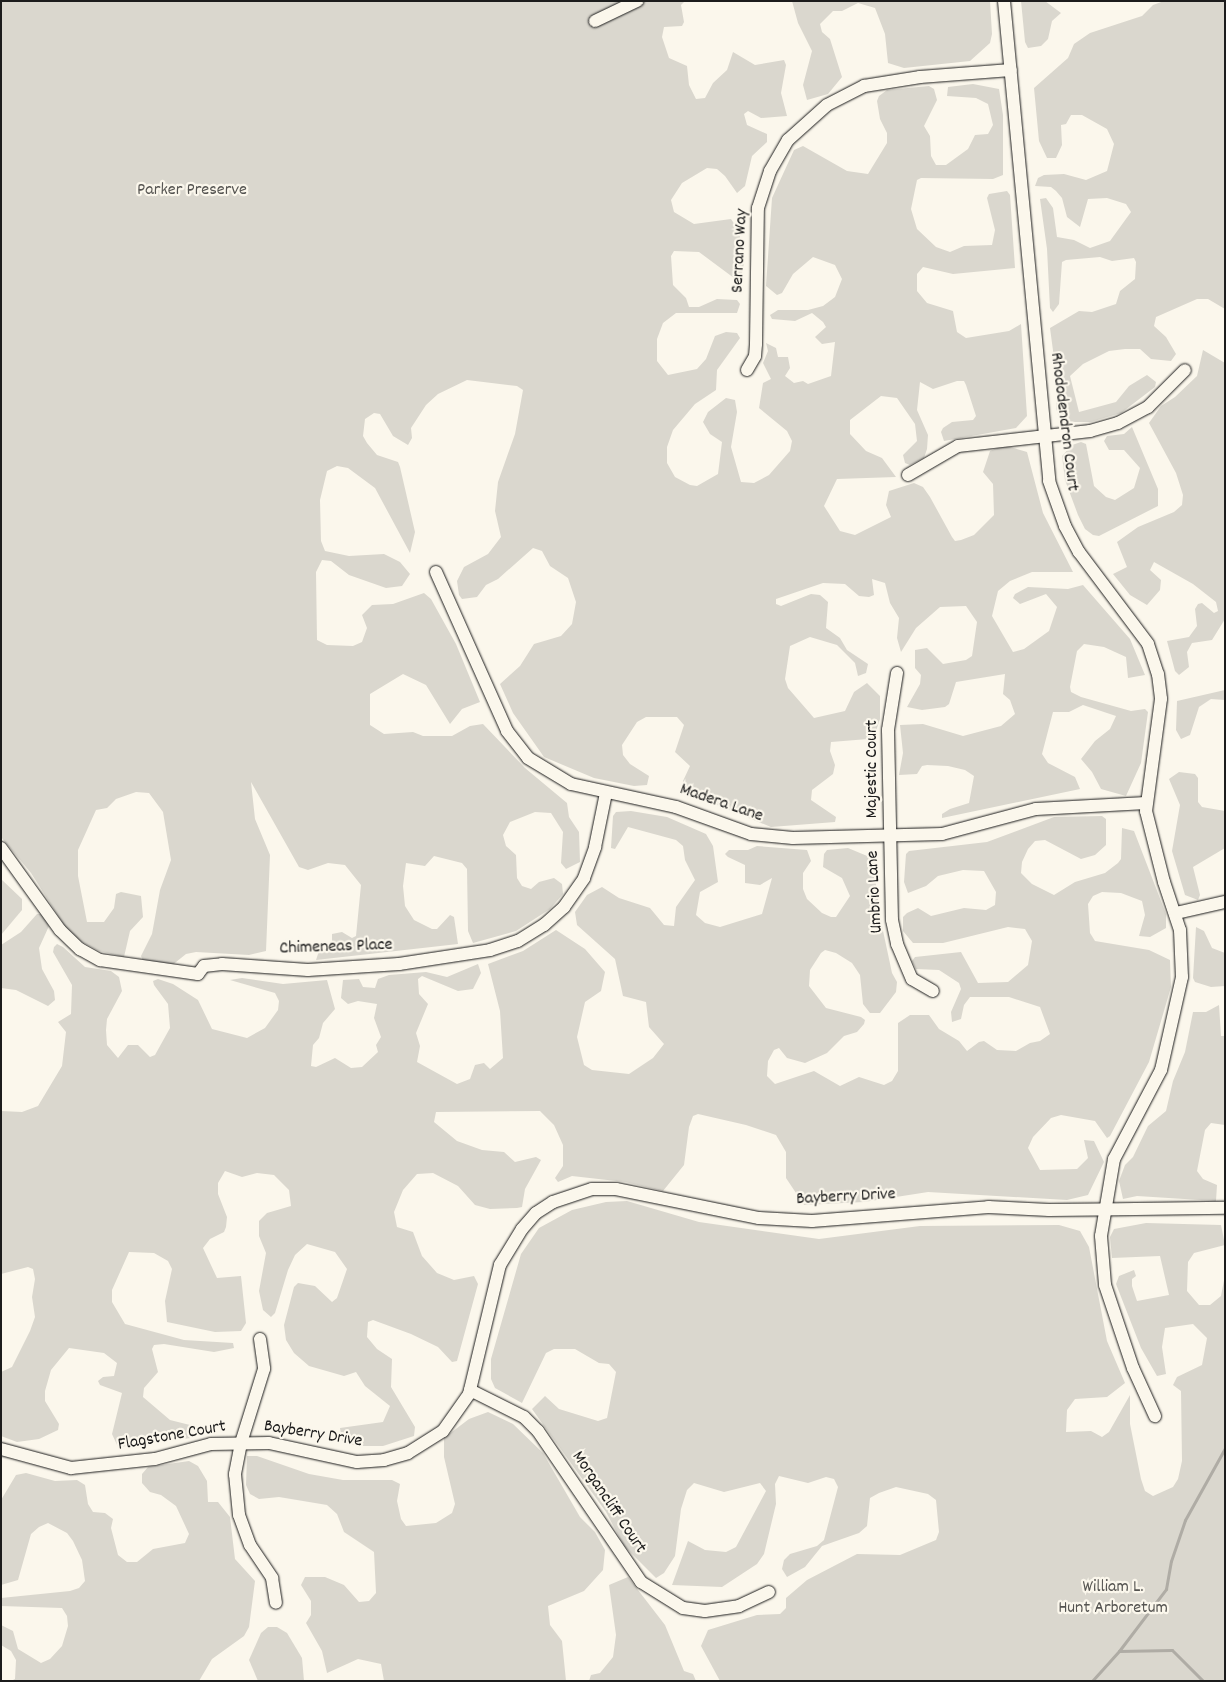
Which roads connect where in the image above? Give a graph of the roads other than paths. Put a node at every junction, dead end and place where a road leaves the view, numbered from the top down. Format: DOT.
graph roads {
  1 [pos="637,1"];
  2 [pos="1004,1"];
  3 [pos="594,21"];
  4 [pos="1011,70"];
  5 [pos="746,370"];
  6 [pos="1185,370"];
  7 [pos="1044,434"];
  8 [pos="908,475"];
  9 [pos="436,572"];
  10 [pos="897,673"];
  11 [pos="606,793"];
  12 [pos="1146,803"];
  13 [pos="891,836"];
  14 [pos="1,848"];
  15 [pos="1225,902"];
  16 [pos="1176,913"];
  17 [pos="933,991"];
  18 [pos="1225,1208"];
  19 [pos="1103,1209"];
  20 [pos="260,1339"];
  21 [pos="470,1390"];
  22 [pos="1155,1416"];
  23 [pos="240,1443"];
  24 [pos="1,1450"];
  25 [pos="769,1592"];
  26 [pos="276,1603"];
  1 -- 3 [label="street"];
  2 -- 4 [label="street, Rhododendron Court"];
  4 -- 5 [label="street, Serrano Way"];
  4 -- 7 [label="street, Rhododendron Court"];
  6 -- 7 [label="street"];
  7 -- 8 [label="street"];
  7 -- 12 [label="street, Rhododendron Court"];
  9 -- 11 [label="street, Madera Lane"];
  10 -- 13 [label="street, Majestic Court"];
  11 -- 13 [label="street, Madera Lane"];
  11 -- 14 [label="street, Chimeneas Place"];
  12 -- 13 [label="street, Madera Lane"];
  12 -- 16 [label="street, Rhododendron Court"];
  13 -- 17 [label="street, Umbrio Lane"];
  15 -- 16 [label="street"];
  16 -- 19 [label="street, Rhododendron Court"];
  18 -- 19 [label="street, Bayberry Drive"];
  19 -- 21 [label="street, Bayberry Drive"];
  19 -- 22 [label="street, Rhododendron Court"];
  20 -- 23 [label="street"];
  21 -- 23 [label="street, Bayberry Drive"];
  21 -- 25 [label="street, Morgancliff Court"];
  23 -- 24 [label="street, Flagstone Court"];
  23 -- 26 [label="street, Flagstone Court"];
}
